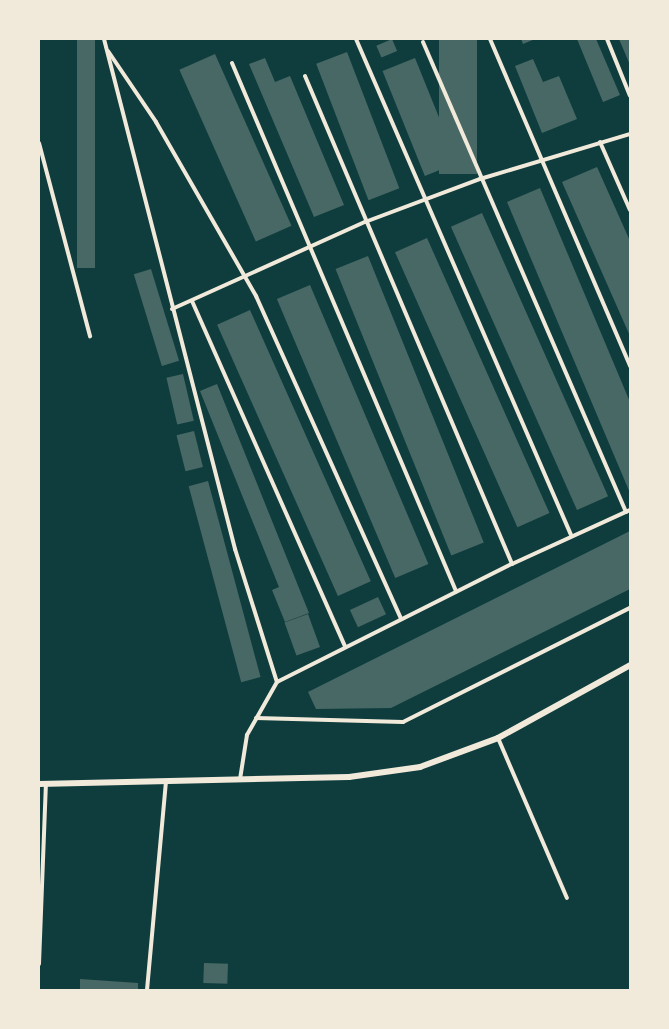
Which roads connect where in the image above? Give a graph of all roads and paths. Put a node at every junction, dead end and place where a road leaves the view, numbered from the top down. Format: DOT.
graph roads {
  1 [pos="104,39"];
  2 [pos="356,39"];
  3 [pos="490,39"];
  4 [pos="607,39"];
  5 [pos="423,42"];
  6 [pos="106,48"];
  7 [pos="232,63"];
  8 [pos="305,76"];
  9 [pos="630,96"];
  10 [pos="630,134"];
  11 [pos="600,142"];
  12 [pos="39,143"];
  13 [pos="541,159"];
  14 [pos="480,179"];
  15 [pos="423,201"];
  16 [pos="630,210"];
  17 [pos="365,222"];
  18 [pos="310,246"];
  19 [pos="245,277"];
  20 [pos="192,301"];
  21 [pos="172,309"];
  22 [pos="90,336"];
  23 [pos="630,366"];
  24 [pos="628,511"];
  25 [pos="571,536"];
  26 [pos="512,564"];
  27 [pos="456,591"];
  28 [pos="630,608"];
  29 [pos="401,619"];
  30 [pos="345,647"];
  31 [pos="630,665"];
  32 [pos="277,682"];
  33 [pos="256,718"];
  34 [pos="498,738"];
  35 [pos="240,779"];
  36 [pos="166,781"];
  37 [pos="43,784"];
  38 [pos="567,898"];
  39 [pos="39,963"];
  40 [pos="147,990"];
  1 -- 6 [label="lane"];
  2 -- 15 [label="lane"];
  3 -- 13 [label="lane"];
  4 -- 9 [label="lane"];
  5 -- 14 [label="lane"];
  6 -- 19 [label="lane"];
  6 -- 21 [label="lane"];
  7 -- 18 [label="lane"];
  8 -- 17 [label="lane"];
  10 -- 11 [label="lane"];
  11 -- 13 [label="lane"];
  11 -- 16 [label="lane"];
  12 -- 22 [label="lane"];
  13 -- 14 [label="lane"];
  13 -- 23 [label="lane"];
  14 -- 15 [label="lane"];
  14 -- 24 [label="lane"];
  15 -- 17 [label="lane"];
  15 -- 25 [label="lane"];
  17 -- 18 [label="lane"];
  17 -- 26 [label="lane"];
  18 -- 19 [label="lane"];
  18 -- 27 [label="lane"];
  19 -- 20 [label="lane"];
  19 -- 29 [label="lane"];
  20 -- 21 [label="lane"];
  20 -- 30 [label="lane"];
  21 -- 32 [label="lane"];
  24 -- 25 [label="lane"];
  25 -- 26 [label="lane"];
  26 -- 27 [label="lane"];
  27 -- 29 [label="lane"];
  28 -- 33 [label="lane"];
  29 -- 30 [label="lane"];
  30 -- 32 [label="lane"];
  31 -- 34 [label="street"];
  32 -- 33 [label="lane"];
  33 -- 35 [label="lane"];
  34 -- 35 [label="street"];
  34 -- 38 [label="lane"];
  35 -- 36 [label="street"];
  36 -- 37 [label="street"];
  36 -- 40 [label="lane"];
  37 -- 39 [label="lane"];
}
